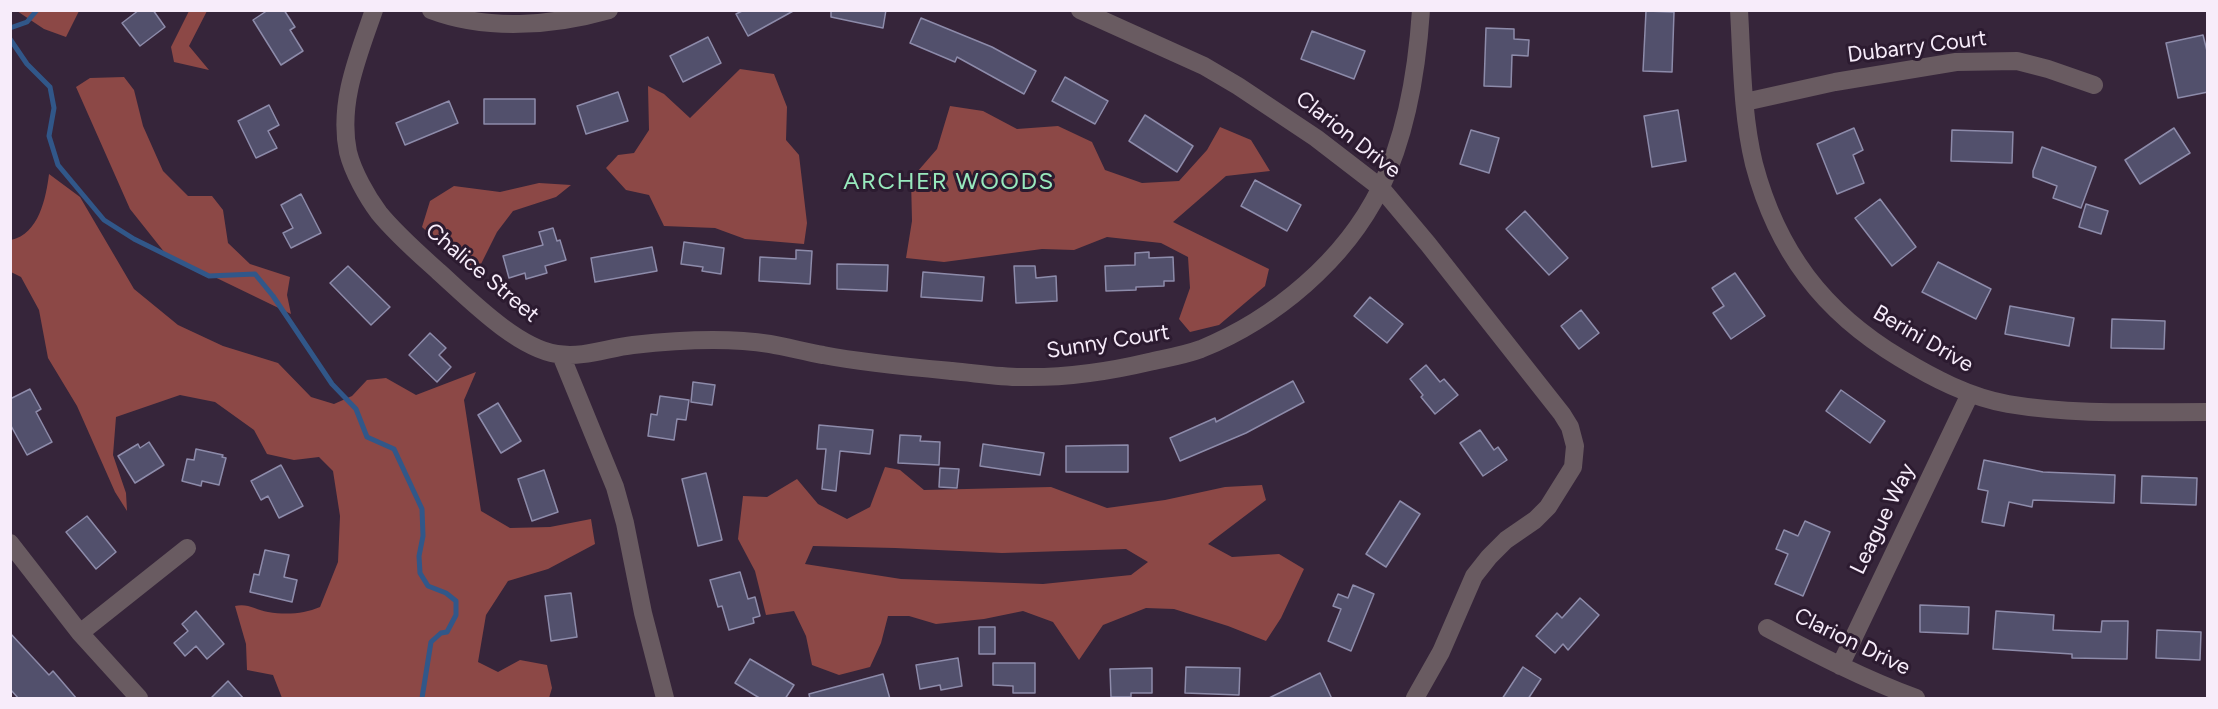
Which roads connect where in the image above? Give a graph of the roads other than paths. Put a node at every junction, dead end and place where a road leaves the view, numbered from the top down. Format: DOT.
graph roads {
  1 [pos="374,10"];
  2 [pos="431,10"];
  3 [pos="609,10"];
  4 [pos="1080,10"];
  5 [pos="1421,10"];
  6 [pos="1739,10"];
  7 [pos="2094,85"];
  8 [pos="1745,102"];
  9 [pos="1381,188"];
  10 [pos="561,355"];
  11 [pos="1971,394"];
  12 [pos="2208,412"];
  13 [pos="10,543"];
  14 [pos="187,548"];
  15 [pos="1767,628"];
  16 [pos="80,633"];
  17 [pos="1840,666"];
  18 [pos="139,699"];
  19 [pos="665,699"];
  20 [pos="1415,699"];
  21 [pos="1916,699"];
  1 -- 10 [label="street, Chalice Street"];
  2 -- 3 [label="street"];
  4 -- 9 [label="street, Clarion Drive"];
  5 -- 9 [label="street, Sunny Court"];
  6 -- 8 [label="street, Berini Drive"];
  7 -- 8 [label="street, Dubarry Court"];
  8 -- 11 [label="street, Berini Drive"];
  9 -- 10 [label="street, Sunny Court"];
  9 -- 20 [label="street, Clarion Drive"];
  10 -- 19 [label="street"];
  11 -- 12 [label="street, Berini Drive"];
  11 -- 17 [label="street, League Way"];
  13 -- 16 [label="street"];
  14 -- 16 [label="street"];
  15 -- 17 [label="street, Clarion Drive"];
  16 -- 18 [label="street"];
  17 -- 21 [label="street, Clarion Drive"];
}
